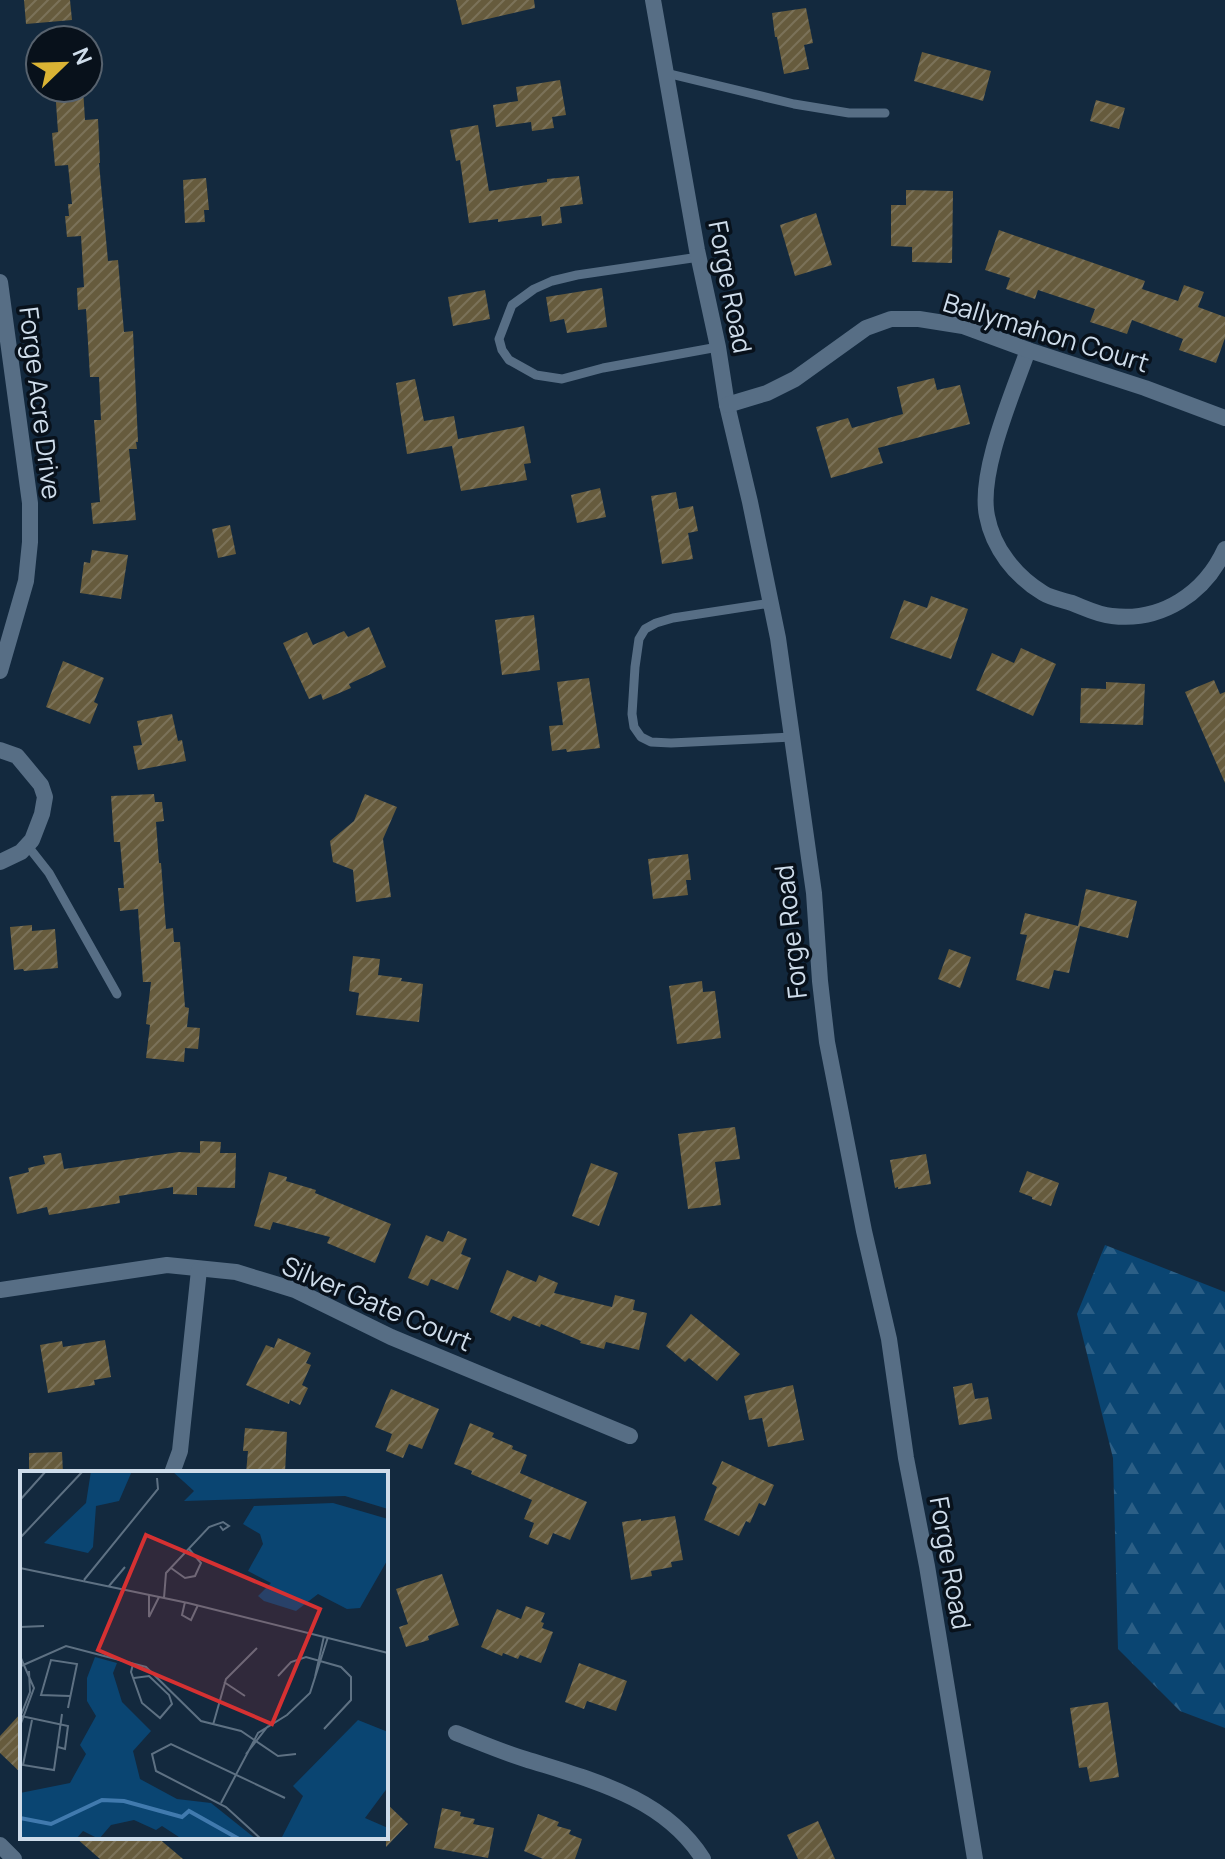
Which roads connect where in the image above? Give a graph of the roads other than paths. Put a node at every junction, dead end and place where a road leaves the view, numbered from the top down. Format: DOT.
graph roads {
  1 [pos="653,0"];
  2 [pos="666,73"];
  3 [pos="885,113"];
  4 [pos="699,257"];
  5 [pos="0,282"];
  6 [pos="718,347"];
  7 [pos="1028,350"];
  8 [pos="6,372"];
  9 [pos="8,405"];
  10 [pos="727,405"];
  11 [pos="1225,418"];
  12 [pos="1225,549"];
  13 [pos="771,603"];
  14 [pos="0,671"];
  15 [pos="792,737"];
  16 [pos="0,750"];
  17 [pos="27,845"];
  18 [pos="0,862"];
  19 [pos="117,994"];
  20 [pos="199,1270"];
  21 [pos="0,1290"];
  22 [pos="630,1436"];
  23 [pos="173,1471"];
  24 [pos="456,1733"];
  25 [pos="0,1845"];
  26 [pos="14,1859"];
  27 [pos="703,1859"];
  28 [pos="975,1859"];
  1 -- 2 [label="street, Forge Road"];
  2 -- 3 [label="lane"];
  2 -- 4 [label="street, Forge Road"];
  4 -- 6 [label="street, Forge Road"];
  4 -- 6 [label="lane"];
  5 -- 8 [label="street, Forge Acre Drive"];
  6 -- 10 [label="street, Forge Road"];
  7 -- 10 [label="street, Ballymahon Court"];
  7 -- 11 [label="street, Ballymahon Court"];
  7 -- 12 [label="street"];
  8 -- 9 [label="street, Forge Acre Drive"];
  9 -- 14 [label="street, Forge Acre Drive"];
  10 -- 13 [label="street, Forge Road"];
  13 -- 15 [label="street, Forge Road"];
  13 -- 15 [label="lane"];
  15 -- 28 [label="street, Forge Road"];
  16 -- 17 [label="street"];
  17 -- 18 [label="street"];
  17 -- 19 [label="lane"];
  20 -- 21 [label="street, Silver Gate Court"];
  20 -- 22 [label="street, Silver Gate Court"];
  20 -- 23 [label="street"];
  24 -- 27 [label="street"];
  25 -- 26 [label="street"];
}
